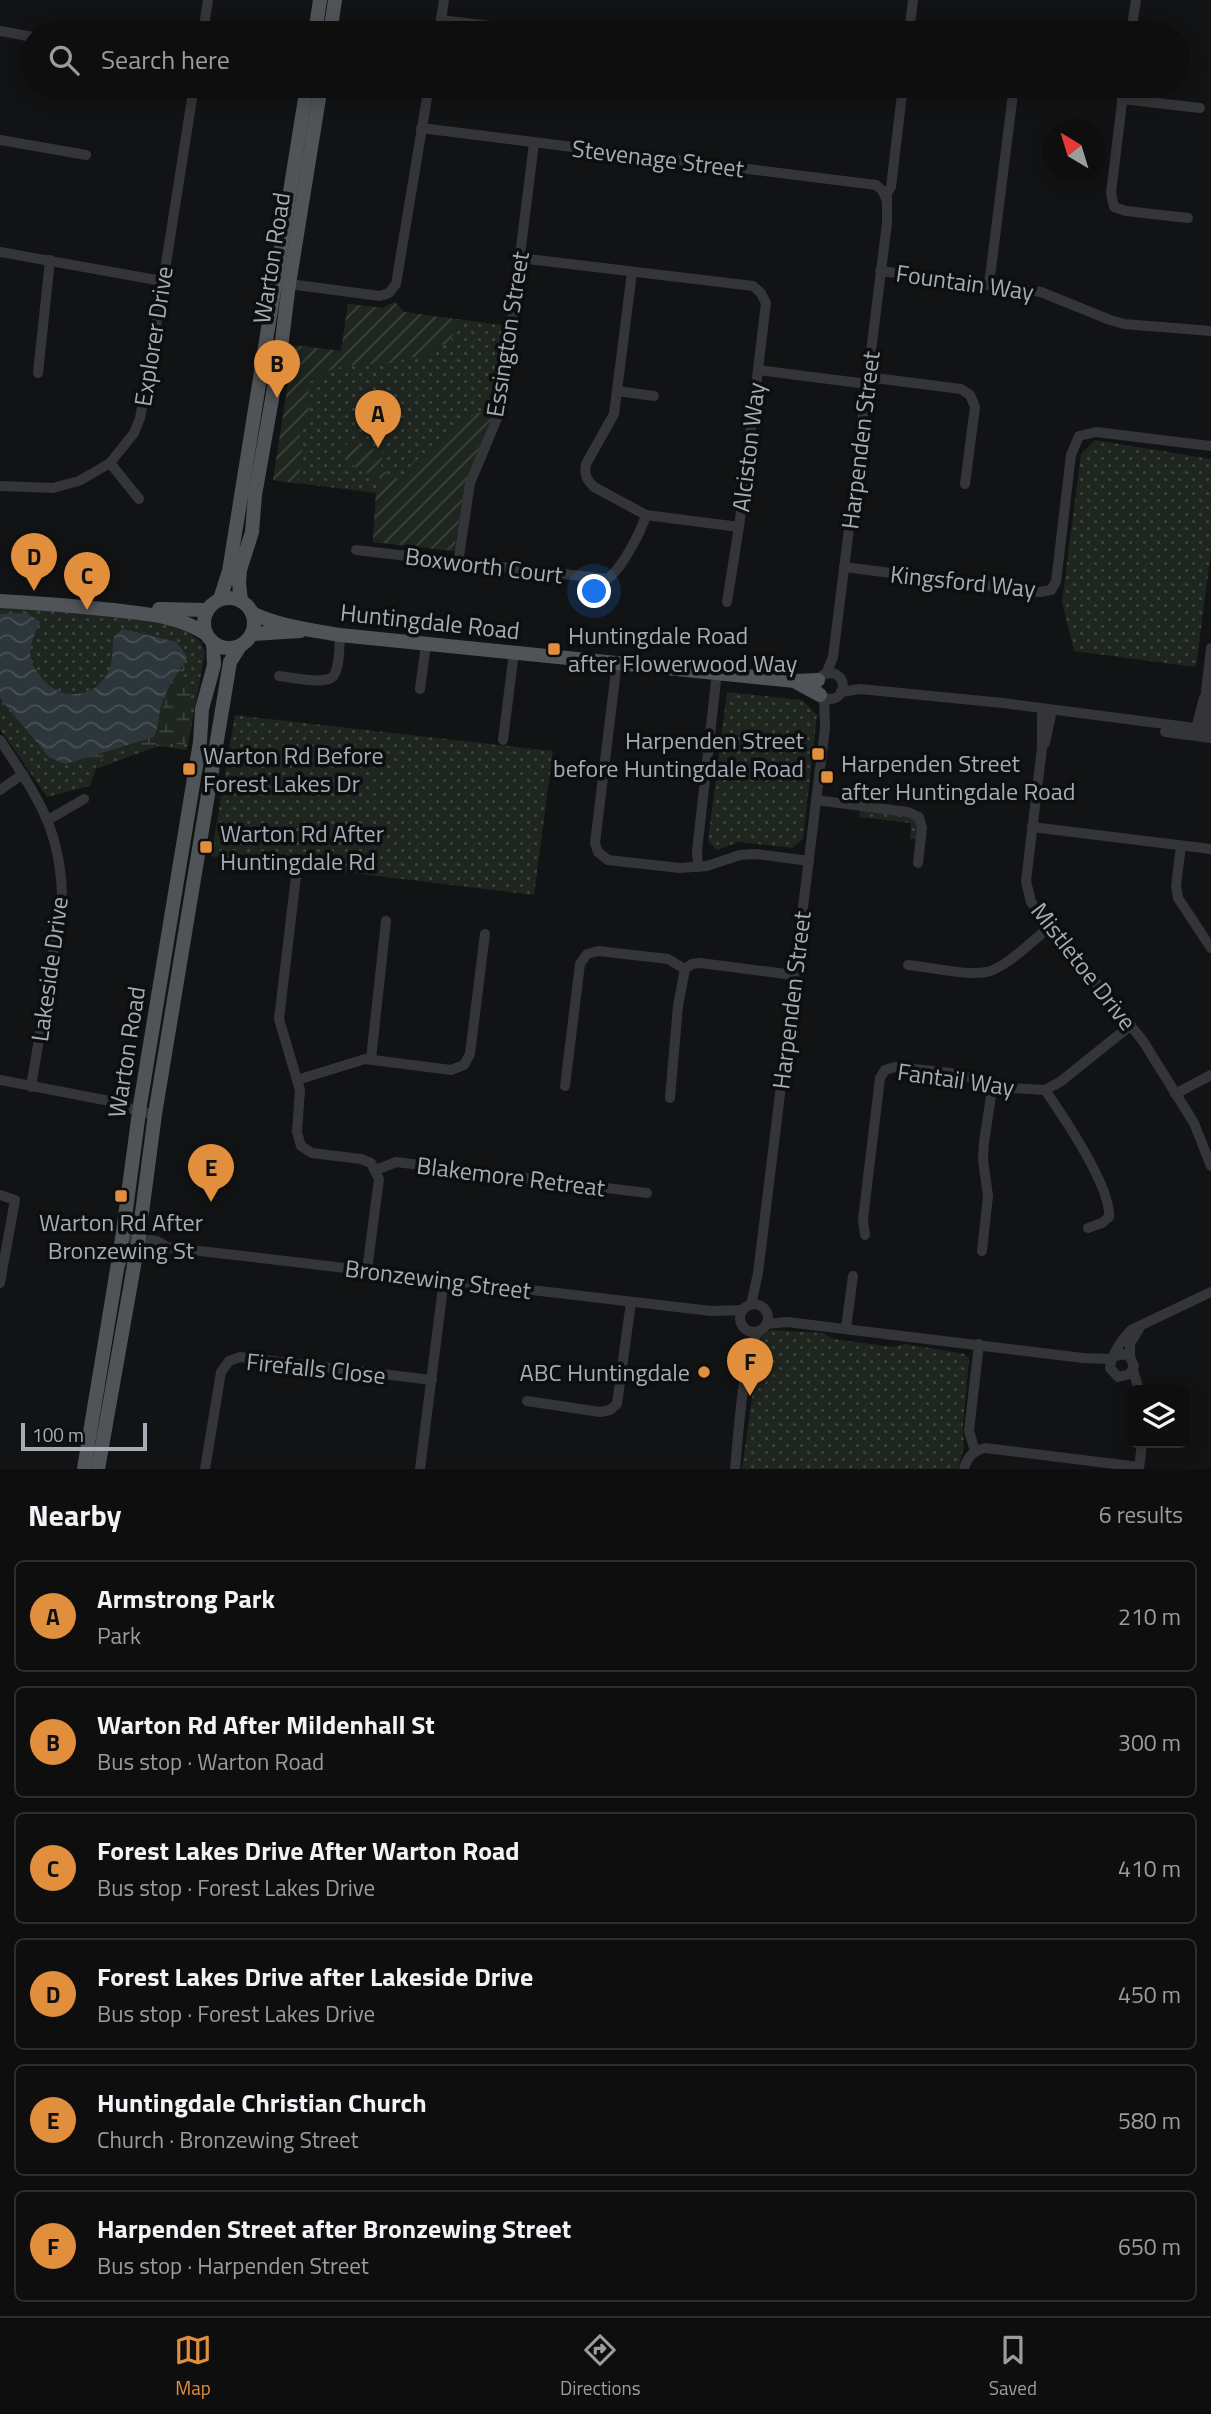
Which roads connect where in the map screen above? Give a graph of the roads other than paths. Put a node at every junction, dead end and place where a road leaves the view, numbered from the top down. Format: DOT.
graph roads {
  1 [pos="208,0"];
  2 [pos="320,0"];
  3 [pos="335,0"];
  4 [pos="444,0"];
  5 [pos="914,0"];
  6 [pos="1136,0"];
  7 [pos="441,20"];
  8 [pos="205,21"];
  9 [pos="317,21"];
  10 [pos="332,21"];
  11 [pos="449,21"];
  12 [pos="911,21"];
  13 [pos="1133,21"];
  14 [pos="0,31"];
  15 [pos="21,35"];
  16 [pos="192,98"];
  17 [pos="305,98"];
  18 [pos="319,98"];
  19 [pos="427,98"];
  20 [pos="902,98"];
  21 [pos="1012,98"];
  22 [pos="1122,99"];
  23 [pos="1200,108"];
  24 [pos="421,128"];
  25 [pos="0,140"];
  26 [pos="534,143"];
  27 [pos="86,156"];
  28 [pos="891,187"];
  29 [pos="887,201"];
  30 [pos="1188,218"];
  31 [pos="887,223"];
  32 [pos="0,252"];
  33 [pos="520,258"];
  34 [pos="50,260"];
  35 [pos="880,271"];
  36 [pos="632,272"];
  37 [pos="162,281"];
  38 [pos="289,284"];
  39 [pos="989,285"];
  40 [pos="1211,331"];
  41 [pos="758,370"];
  42 [pos="38,373"];
  43 [pos="867,381"];
  44 [pos="617,391"];
  45 [pos="654,396"];
  46 [pos="1211,446"];
  47 [pos="110,463"];
  48 [pos="965,484"];
  49 [pos="0,486"];
  50 [pos="139,499"];
  51 [pos="646,515"];
  52 [pos="738,527"];
  53 [pos="356,550"];
  54 [pos="458,563"];
  55 [pos="844,567"];
  56 [pos="0,594"];
  57 [pos="220,599"];
  58 [pos="0,601"];
  59 [pos="241,601"];
  60 [pos="727,602"];
  61 [pos="207,610"];
  62 [pos="253,613"];
  63 [pos="312,630"];
  64 [pos="252,634"];
  65 [pos="340,635"];
  66 [pos="209,639"];
  67 [pos="426,644"];
  68 [pos="240,646"];
  69 [pos="1211,648"];
  70 [pos="514,652"];
  71 [pos="833,657"];
  72 [pos="617,662"];
  73 [pos="717,672"];
  74 [pos="279,676"];
  75 [pos="822,686"];
  76 [pos="840,687"];
  77 [pos="420,690"];
  78 [pos="1206,692"];
  79 [pos="1047,713"];
  80 [pos="825,728"];
  81 [pos="1195,732"];
  82 [pos="1209,734"];
  83 [pos="0,740"];
  84 [pos="503,740"];
  85 [pos="23,774"];
  86 [pos="0,790"];
  87 [pos="85,799"];
  88 [pos="816,800"];
  89 [pos="48,820"];
  90 [pos="1032,827"];
  91 [pos="1181,846"];
  92 [pos="1211,849"];
  93 [pos="808,861"];
  94 [pos="918,863"];
  95 [pos="698,867"];
  96 [pos="297,868"];
  97 [pos="386,921"];
  98 [pos="1050,927"];
  99 [pos="485,934"];
  100 [pos="1211,948"];
  101 [pos="908,965"];
  102 [pos="685,969"];
  103 [pos="794,975"];
  104 [pos="1131,1025"];
  105 [pos="371,1059"];
  106 [pos="1211,1075"];
  107 [pos="0,1080"];
  108 [pos="297,1080"];
  109 [pos="993,1083"];
  110 [pos="565,1086"];
  111 [pos="31,1087"];
  112 [pos="1045,1090"];
  113 [pos="1175,1094"];
  114 [pos="670,1098"];
  115 [pos="140,1106"];
  116 [pos="156,1108"];
  117 [pos="1211,1166"];
  118 [pos="376,1170"];
  119 [pos="647,1193"];
  120 [pos="0,1195"];
  121 [pos="124,1223"];
  122 [pos="1088,1228"];
  123 [pos="865,1235"];
  124 [pos="138,1243"];
  125 [pos="982,1251"];
  126 [pos="367,1270"];
  127 [pos="853,1276"];
  128 [pos="444,1279"];
  129 [pos="0,1283"];
  130 [pos="114,1283"];
  131 [pos="1208,1294"];
  132 [pos="631,1302"];
  133 [pos="1211,1307"];
  134 [pos="711,1311"];
  135 [pos="758,1315"];
  136 [pos="1143,1324"];
  137 [pos="744,1327"];
  138 [pos="846,1328"];
  139 [pos="979,1344"];
  140 [pos="1083,1357"];
  141 [pos="1113,1357"];
  142 [pos="1130,1357"];
  143 [pos="749,1360"];
  144 [pos="1133,1370"];
  145 [pos="1117,1374"];
  146 [pos="432,1380"];
  147 [pos="1128,1385"];
  148 [pos="1138,1385"];
  149 [pos="527,1401"];
  150 [pos="1141,1448"];
  151 [pos="975,1451"];
  152 [pos="1139,1468"];
  153 [pos="84,1469"];
  154 [pos="99,1469"];
  155 [pos="205,1469"];
  156 [pos="420,1469"];
  157 [pos="734,1469"];
  158 [pos="964,1469"];
  1 -- 8 [label="street"];
  2 -- 9 [label="main road"];
  3 -- 10 [label="main road"];
  4 -- 7 [label="street"];
  5 -- 12 [label="street"];
  6 -- 13 [label="street"];
  7 -- 11 [label="street"];
  14 -- 15 [label="street"];
  16 -- 37 [label="street, Explorer Drive"];
  17 -- 57 [label="main road, Warton Road"];
  18 -- 38 [label="main road, Warton Road"];
  19 -- 24 [label="street"];
  20 -- 28 [label="street, Harpenden Street"];
  21 -- 39 [label="street"];
  22 -- 23 [label="street"];
  22 -- 30 [label="street"];
  24 -- 26 [label="street, Stevenage Street"];
  24 -- 38 [label="street"];
  25 -- 27 [label="street"];
  26 -- 29 [label="street, Stevenage Street"];
  26 -- 33 [label="street, Essington Street"];
  28 -- 29 [label="street, Harpenden Street"];
  28 -- 31 [label="street, Harpenden Street"];
  29 -- 31 [label="street, Harpenden Street"];
  31 -- 35 [label="street, Harpenden Street"];
  32 -- 34 [label="street"];
  33 -- 36 [label="street, Alciston Way"];
  33 -- 54 [label="street, Essington Street"];
  34 -- 37 [label="street"];
  34 -- 42 [label="street"];
  35 -- 39 [label="street, Fountain Way"];
  35 -- 43 [label="street, Harpenden Street"];
  36 -- 41 [label="street, Alciston Way"];
  36 -- 44 [label="street"];
  37 -- 47 [label="street, Explorer Drive"];
  38 -- 59 [label="main road, Warton Road"];
  39 -- 40 [label="street, Fountain Way"];
  41 -- 43 [label="street"];
  41 -- 52 [label="street, Alciston Way"];
  43 -- 48 [label="street"];
  43 -- 55 [label="street, Harpenden Street"];
  44 -- 45 [label="street"];
  44 -- 51 [label="street"];
  46 -- 55 [label="street, Kingsford Way"];
  47 -- 49 [label="street, Explorer Drive"];
  47 -- 50 [label="street"];
  51 -- 52 [label="street"];
  51 -- 54 [label="street, Boxworth Court"];
  52 -- 60 [label="street, Alciston Way"];
  53 -- 54 [label="street, Boxworth Court"];
  55 -- 71 [label="street, Harpenden Street"];
  56 -- 61 [label="main road"];
  57 -- 59 [label="main road"];
  57 -- 61 [label="main road"];
  58 -- 66 [label="main road"];
  59 -- 62 [label="main road"];
  61 -- 66 [label="main road, Warton Road"];
  62 -- 63 [label="main road, Huntingdale Road"];
  62 -- 64 [label="main road"];
  63 -- 64 [label="main road, Huntingdale Road"];
  63 -- 65 [label="main road, Huntingdale Road"];
  64 -- 68 [label="main road, Warton Road"];
  65 -- 67 [label="main road, Huntingdale Road"];
  65 -- 74 [label="street"];
  66 -- 68 [label="main road"];
  66 -- 115 [label="main road, Warton Road"];
  67 -- 70 [label="main road, Huntingdale Road"];
  67 -- 77 [label="street"];
  68 -- 116 [label="main road, Warton Road"];
  69 -- 78 [label="street"];
  70 -- 72 [label="main road, Huntingdale Road"];
  70 -- 84 [label="street"];
  71 -- 75 [label="street, Harpenden Street"];
  71 -- 76 [label="street, Harpenden Street"];
  72 -- 73 [label="main road, Huntingdale Road"];
  72 -- 95 [label="street"];
  73 -- 75 [label="main road, Huntingdale Road"];
  73 -- 95 [label="street"];
  75 -- 76 [label="street"];
  75 -- 76 [label="street"];
  75 -- 80 [label="street, Harpenden Street"];
  76 -- 79 [label="street"];
  76 -- 80 [label="street, Harpenden Street"];
  78 -- 81 [label="street"];
  78 -- 82 [label="street"];
  79 -- 81 [label="street"];
  79 -- 90 [label="street, Mistletoe Drive"];
  80 -- 88 [label="street, Harpenden Street"];
  81 -- 82 [label="street"];
  83 -- 85 [label="street, Lakeside Drive"];
  85 -- 86 [label="street"];
  85 -- 89 [label="street, Lakeside Drive"];
  87 -- 89 [label="street"];
  88 -- 93 [label="street, Harpenden Street"];
  88 -- 94 [label="street"];
  89 -- 111 [label="street, Lakeside Drive"];
  90 -- 91 [label="street"];
  90 -- 98 [label="street, Mistletoe Drive"];
  91 -- 92 [label="street"];
  91 -- 100 [label="street"];
  93 -- 95 [label="street"];
  93 -- 103 [label="street, Harpenden Street"];
  96 -- 108 [label="street"];
  97 -- 105 [label="street"];
  98 -- 101 [label="street"];
  98 -- 104 [label="street, Mistletoe Drive"];
  99 -- 105 [label="street"];
  102 -- 103 [label="street"];
  102 -- 110 [label="street"];
  102 -- 114 [label="street"];
  103 -- 135 [label="street, Harpenden Street"];
  104 -- 112 [label="street, Fantail Way"];
  104 -- 113 [label="street, Mistletoe Drive"];
  105 -- 108 [label="street"];
  106 -- 113 [label="street"];
  107 -- 111 [label="street"];
  108 -- 118 [label="street"];
  109 -- 112 [label="street, Fantail Way"];
  109 -- 123 [label="street, Fantail Way"];
  109 -- 125 [label="street"];
  111 -- 115 [label="street"];
  112 -- 122 [label="street"];
  113 -- 117 [label="street, Mistletoe Drive"];
  115 -- 116 [label="street"];
  115 -- 121 [label="main road, Warton Road"];
  116 -- 124 [label="main road, Warton Road"];
  118 -- 119 [label="street, Blakemore Retreat"];
  118 -- 126 [label="street"];
  120 -- 129 [label="street"];
  121 -- 124 [label="street"];
  121 -- 130 [label="main road, Warton Road"];
  124 -- 126 [label="street, Bronzewing Street"];
  124 -- 130 [label="street"];
  124 -- 154 [label="main road, Warton Road"];
  126 -- 128 [label="street, Bronzewing Street"];
  127 -- 138 [label="street"];
  128 -- 132 [label="street, Bronzewing Street"];
  128 -- 146 [label="street"];
  130 -- 153 [label="main road, Warton Road"];
  131 -- 133 [label="street"];
  131 -- 136 [label="street"];
  132 -- 134 [label="street, Bronzewing Street"];
  132 -- 149 [label="street"];
  134 -- 135 [label="street, Bronzewing Street"];
  134 -- 137 [label="street, Bronzewing Street"];
  135 -- 137 [label="street"];
  135 -- 137 [label="street, Harpenden Street"];
  135 -- 138 [label="street, Bronzewing Street"];
  135 -- 143 [label="street, Harpenden Street"];
  136 -- 141 [label="street"];
  136 -- 142 [label="street"];
  137 -- 143 [label="street, Harpenden Street"];
  138 -- 139 [label="street, Bronzewing Street"];
  139 -- 140 [label="street, Bronzewing Street"];
  139 -- 151 [label="street"];
  140 -- 141 [label="street, Bronzewing Street"];
  140 -- 145 [label="street, Bronzewing Street"];
  141 -- 142 [label="street"];
  141 -- 145 [label="street"];
  142 -- 144 [label="street"];
  143 -- 157 [label="street, Harpenden Street"];
  144 -- 145 [label="street"];
  144 -- 148 [label="street"];
  145 -- 147 [label="street"];
  146 -- 155 [label="street, Firefalls Close"];
  146 -- 156 [label="street"];
  150 -- 152 [label="street"];
  151 -- 152 [label="street"];
  151 -- 158 [label="street"];
}
